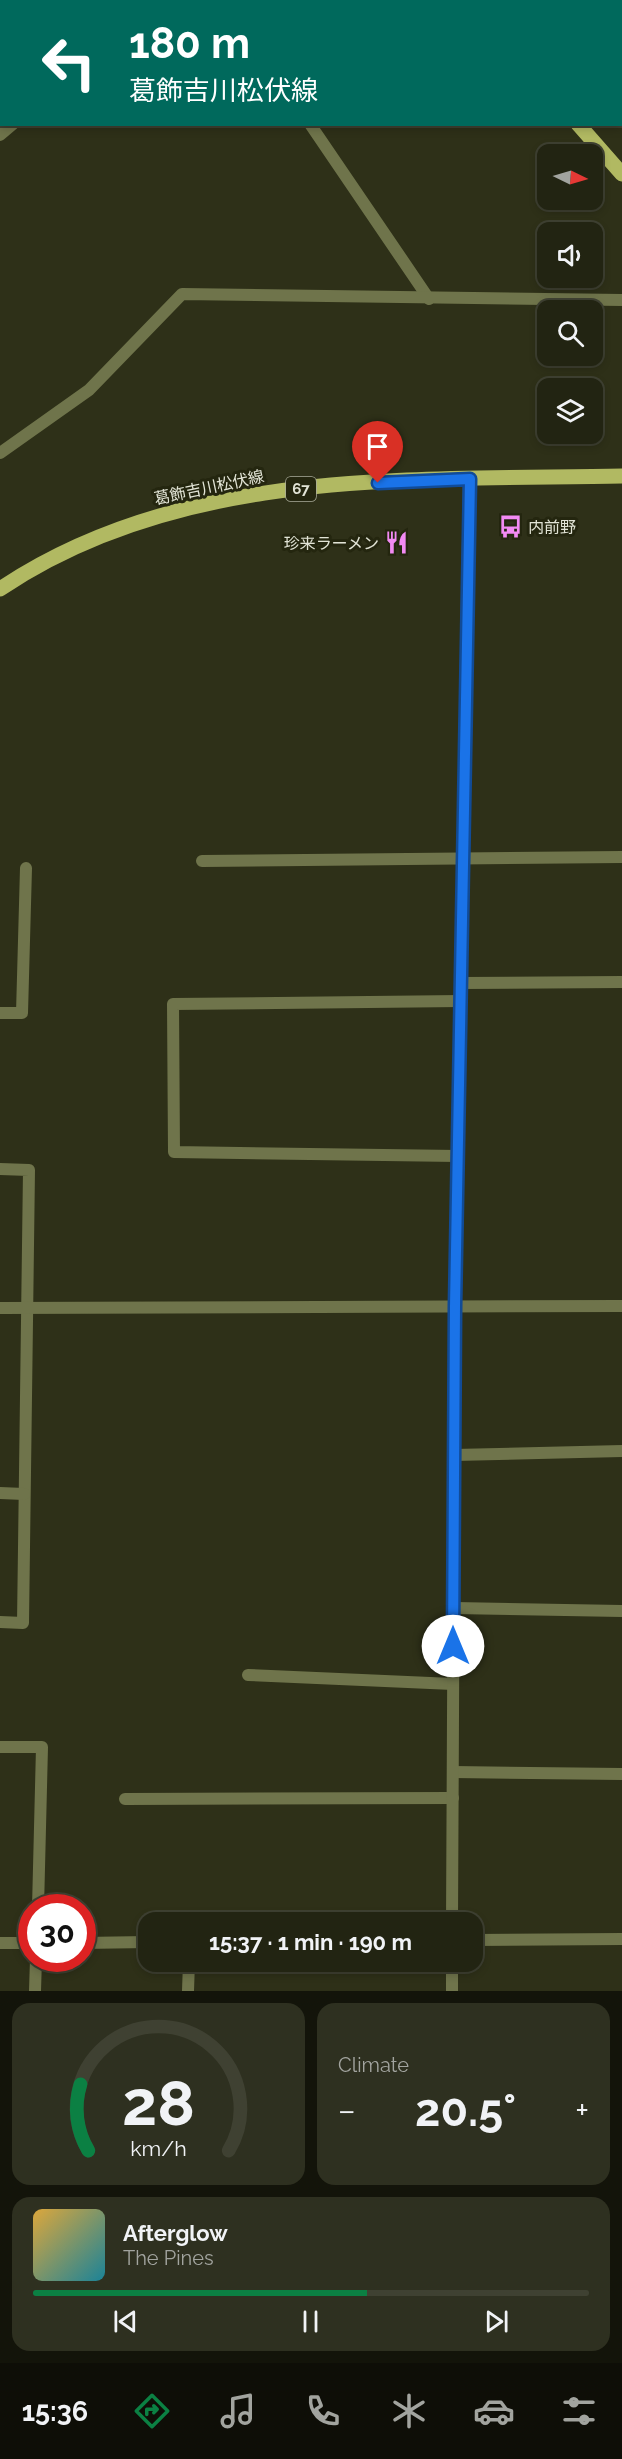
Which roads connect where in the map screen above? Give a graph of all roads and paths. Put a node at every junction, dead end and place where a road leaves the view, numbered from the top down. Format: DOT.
graph roads {
  1 [pos="311,126"];
  2 [pos="580,126"];
  3 [pos="622,174"];
  4 [pos="429,299"];
  5 [pos="622,300"];
  6 [pos="0,453"];
  7 [pos="622,476"];
  8 [pos="470,479"];
  9 [pos="0,589"];
  10 [pos="463,857"];
  11 [pos="622,857"];
  12 [pos="202,861"];
  13 [pos="26,868"];
  14 [pos="622,982"];
  15 [pos="461,983"];
  16 [pos="461,1001"];
  17 [pos="0,1013"];
  18 [pos="458,1156"];
  19 [pos="0,1169"];
  20 [pos="622,1305"];
  21 [pos="455,1306"];
  22 [pos="0,1308"];
  23 [pos="27,1308"];
  24 [pos="622,1451"];
  25 [pos="454,1455"];
  26 [pos="0,1493"];
  27 [pos="24,1494"];
  28 [pos="454,1608"];
  29 [pos="622,1611"];
  30 [pos="0,1622"];
  31 [pos="248,1676"];
  32 [pos="453,1684"];
  33 [pos="0,1747"];
  34 [pos="453,1772"];
  35 [pos="622,1774"];
  36 [pos="453,1798"];
  37 [pos="125,1799"];
  38 [pos="38,1894"];
  39 [pos="452,1912"];
  40 [pos="622,1939"];
  41 [pos="483,1940"];
  42 [pos="138,1942"];
  43 [pos="0,1943"];
  44 [pos="18,1943"];
  45 [pos="96,1943"];
  46 [pos="36,1972"];
  47 [pos="189,1972"];
  48 [pos="452,1972"];
  49 [pos="35,1991"];
  50 [pos="188,1991"];
  51 [pos="452,1991"];
  1 -- 4 [label="street"];
  2 -- 3 [label="main road"];
  4 -- 5 [label="street"];
  4 -- 6 [label="street"];
  7 -- 8 [label="main road, 葛飾吉川松伏線 / 67"];
  8 -- 9 [label="main road, 葛飾吉川松伏線 / 67"];
  8 -- 10 [label="street"];
  10 -- 11 [label="street"];
  10 -- 12 [label="street"];
  10 -- 15 [label="street"];
  13 -- 17 [label="street"];
  14 -- 15 [label="street"];
  15 -- 16 [label="street"];
  16 -- 18 [label="street"];
  16 -- 18 [label="street"];
  18 -- 21 [label="street"];
  19 -- 23 [label="street"];
  20 -- 21 [label="street"];
  21 -- 23 [label="street"];
  21 -- 25 [label="street"];
  22 -- 23 [label="street"];
  23 -- 27 [label="street"];
  24 -- 25 [label="street"];
  25 -- 28 [label="street"];
  26 -- 27 [label="street"];
  27 -- 30 [label="street"];
  28 -- 29 [label="street"];
  28 -- 32 [label="street"];
  31 -- 32 [label="street"];
  32 -- 34 [label="street"];
  33 -- 38 [label="street"];
  34 -- 35 [label="street"];
  34 -- 36 [label="street"];
  36 -- 37 [label="street"];
  36 -- 39 [label="street"];
  40 -- 41 [label="street"];
  42 -- 45 [label="street"];
  43 -- 44 [label="street"];
  46 -- 49 [label="street"];
  47 -- 50 [label="street"];
  48 -- 51 [label="street"];
}
